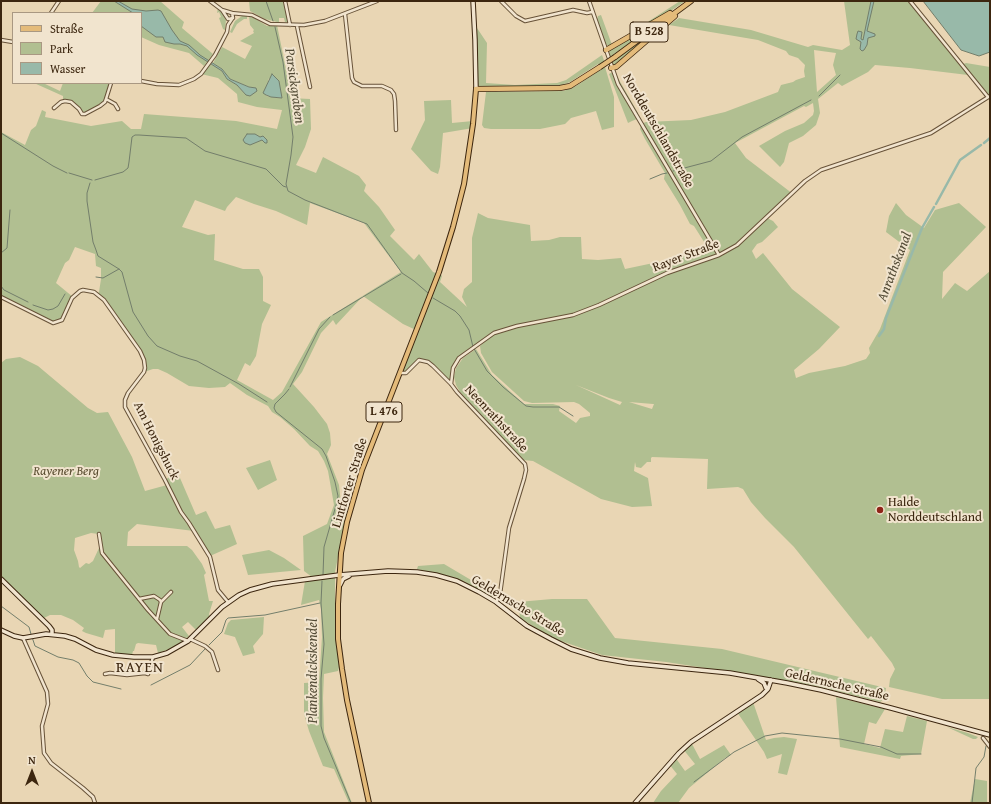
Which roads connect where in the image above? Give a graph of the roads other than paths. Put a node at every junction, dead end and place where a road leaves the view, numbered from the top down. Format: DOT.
graph roads {
  1 [pos="59,1"];
  2 [pos="210,1"];
  3 [pos="284,1"];
  4 [pos="377,1"];
  5 [pos="473,1"];
  6 [pos="501,1"];
  7 [pos="589,1"];
  8 [pos="691,1"];
  9 [pos="910,1"];
  10 [pos="682,7"];
  11 [pos="222,10"];
  12 [pos="52,12"];
  13 [pos="230,12"];
  14 [pos="592,12"];
  15 [pos="246,14"];
  16 [pos="345,14"];
  17 [pos="227,17"];
  18 [pos="232,18"];
  19 [pos="228,25"];
  20 [pos="290,25"];
  21 [pos="297,26"];
  22 [pos="1,40"];
  23 [pos="12,42"];
  24 [pos="606,50"];
  25 [pos="611,68"];
  26 [pos="142,80"];
  27 [pos="111,84"];
  28 [pos="310,87"];
  29 [pos="476,89"];
  30 [pos="989,97"];
  31 [pos="106,99"];
  32 [pos="54,108"];
  33 [pos="118,109"];
  34 [pos="396,130"];
  35 [pos="720,255"];
  36 [pos="1,296"];
  37 [pos="399,373"];
  38 [pos="451,384"];
  39 [pos="99,534"];
  40 [pos="352,574"];
  41 [pos="339,575"];
  42 [pos="1,579"];
  43 [pos="338,588"];
  44 [pos="171,592"];
  45 [pos="139,599"];
  46 [pos="161,602"];
  47 [pos="228,602"];
  48 [pos="496,602"];
  49 [pos="157,619"];
  50 [pos="1,630"];
  51 [pos="52,634"];
  52 [pos="23,638"];
  53 [pos="189,640"];
  54 [pos="154,657"];
  55 [pos="218,670"];
  56 [pos="105,674"];
  57 [pos="755,677"];
  58 [pos="770,680"];
  59 [pos="766,688"];
  60 [pos="764,693"];
  61 [pos="990,730"];
  62 [pos="989,735"];
  63 [pos="983,738"];
  64 [pos="990,747"];
  65 [pos="95,803"];
  66 [pos="369,803"];
  67 [pos="635,803"];
  1 -- 12 [label="street"];
  2 -- 11 [label="street"];
  3 -- 20 [label="street"];
  4 -- 16 [label="street"];
  5 -- 29 [label="main road, L 476"];
  6 -- 14 [label="street"];
  7 -- 14 [label="street, Norddeutschlandstraße"];
  8 -- 10 [label="highway, B 528"];
  9 -- 30 [label="street"];
  10 -- 24 [label="highway"];
  10 -- 25 [label="highway"];
  10 -- 29 [label="highway, B 528, bridge"];
  11 -- 13 [label="street"];
  11 -- 17 [label="street"];
  13 -- 15 [label="street"];
  13 -- 17 [label="street"];
  13 -- 18 [label="street"];
  14 -- 24 [label="street, Norddeutschlandstraße"];
  15 -- 18 [label="street"];
  15 -- 20 [label="street"];
  16 -- 21 [label="street"];
  16 -- 34 [label="street"];
  17 -- 18 [label="street"];
  17 -- 19 [label="street"];
  18 -- 19 [label="street"];
  19 -- 26 [label="street"];
  20 -- 21 [label="street"];
  21 -- 28 [label="street"];
  22 -- 23 [label="street"];
  24 -- 25 [label="street, Norddeutschlandstraße"];
  25 -- 35 [label="street, Norddeutschlandstraße"];
  27 -- 31 [label="street"];
  29 -- 37 [label="main road, Lintforter Straße / L 476"];
  30 -- 35 [label="street, Rayer Straße"];
  31 -- 32 [label="street"];
  31 -- 33 [label="street"];
  35 -- 38 [label="street, Rayer Straße"];
  36 -- 47 [label="street, Am Honigshuck"];
  37 -- 38 [label="street, Neenrathstraße"];
  37 -- 41 [label="main road, Lintforter Straße / L 476"];
  38 -- 48 [label="street, Neenrathstraße"];
  39 -- 45 [label="street"];
  40 -- 41 [label="main road, Geldernsche Straße"];
  40 -- 43 [label="main road"];
  40 -- 48 [label="main road, Geldernsche Straße"];
  41 -- 43 [label="main road, Lintforter Straße / L 476"];
  41 -- 47 [label="main road, Geldernsche Straße"];
  42 -- 51 [label="main road"];
  43 -- 66 [label="main road, Lintforter Straße / L 476"];
  44 -- 46 [label="street"];
  45 -- 46 [label="street"];
  45 -- 49 [label="street"];
  46 -- 49 [label="street"];
  47 -- 53 [label="main road, Geldernsche Straße"];
  48 -- 57 [label="main road, Geldernsche Straße"];
  49 -- 53 [label="street"];
  50 -- 52 [label="main road, Geldernsche Straße"];
  51 -- 52 [label="main road, Geldernsche Straße"];
  51 -- 54 [label="main road, Geldernsche Straße"];
  52 -- 65 [label="street"];
  53 -- 54 [label="main road, Geldernsche Straße"];
  53 -- 55 [label="street"];
  54 -- 56 [label="street"];
  57 -- 58 [label="main road, Geldernsche Straße"];
  57 -- 59 [label="main road"];
  58 -- 59 [label="main road"];
  58 -- 60 [label="main road"];
  58 -- 62 [label="main road, Geldernsche Straße"];
  59 -- 60 [label="main road"];
  60 -- 67 [label="main road"];
  61 -- 62 [label="street"];
  63 -- 64 [label="street"];
}
